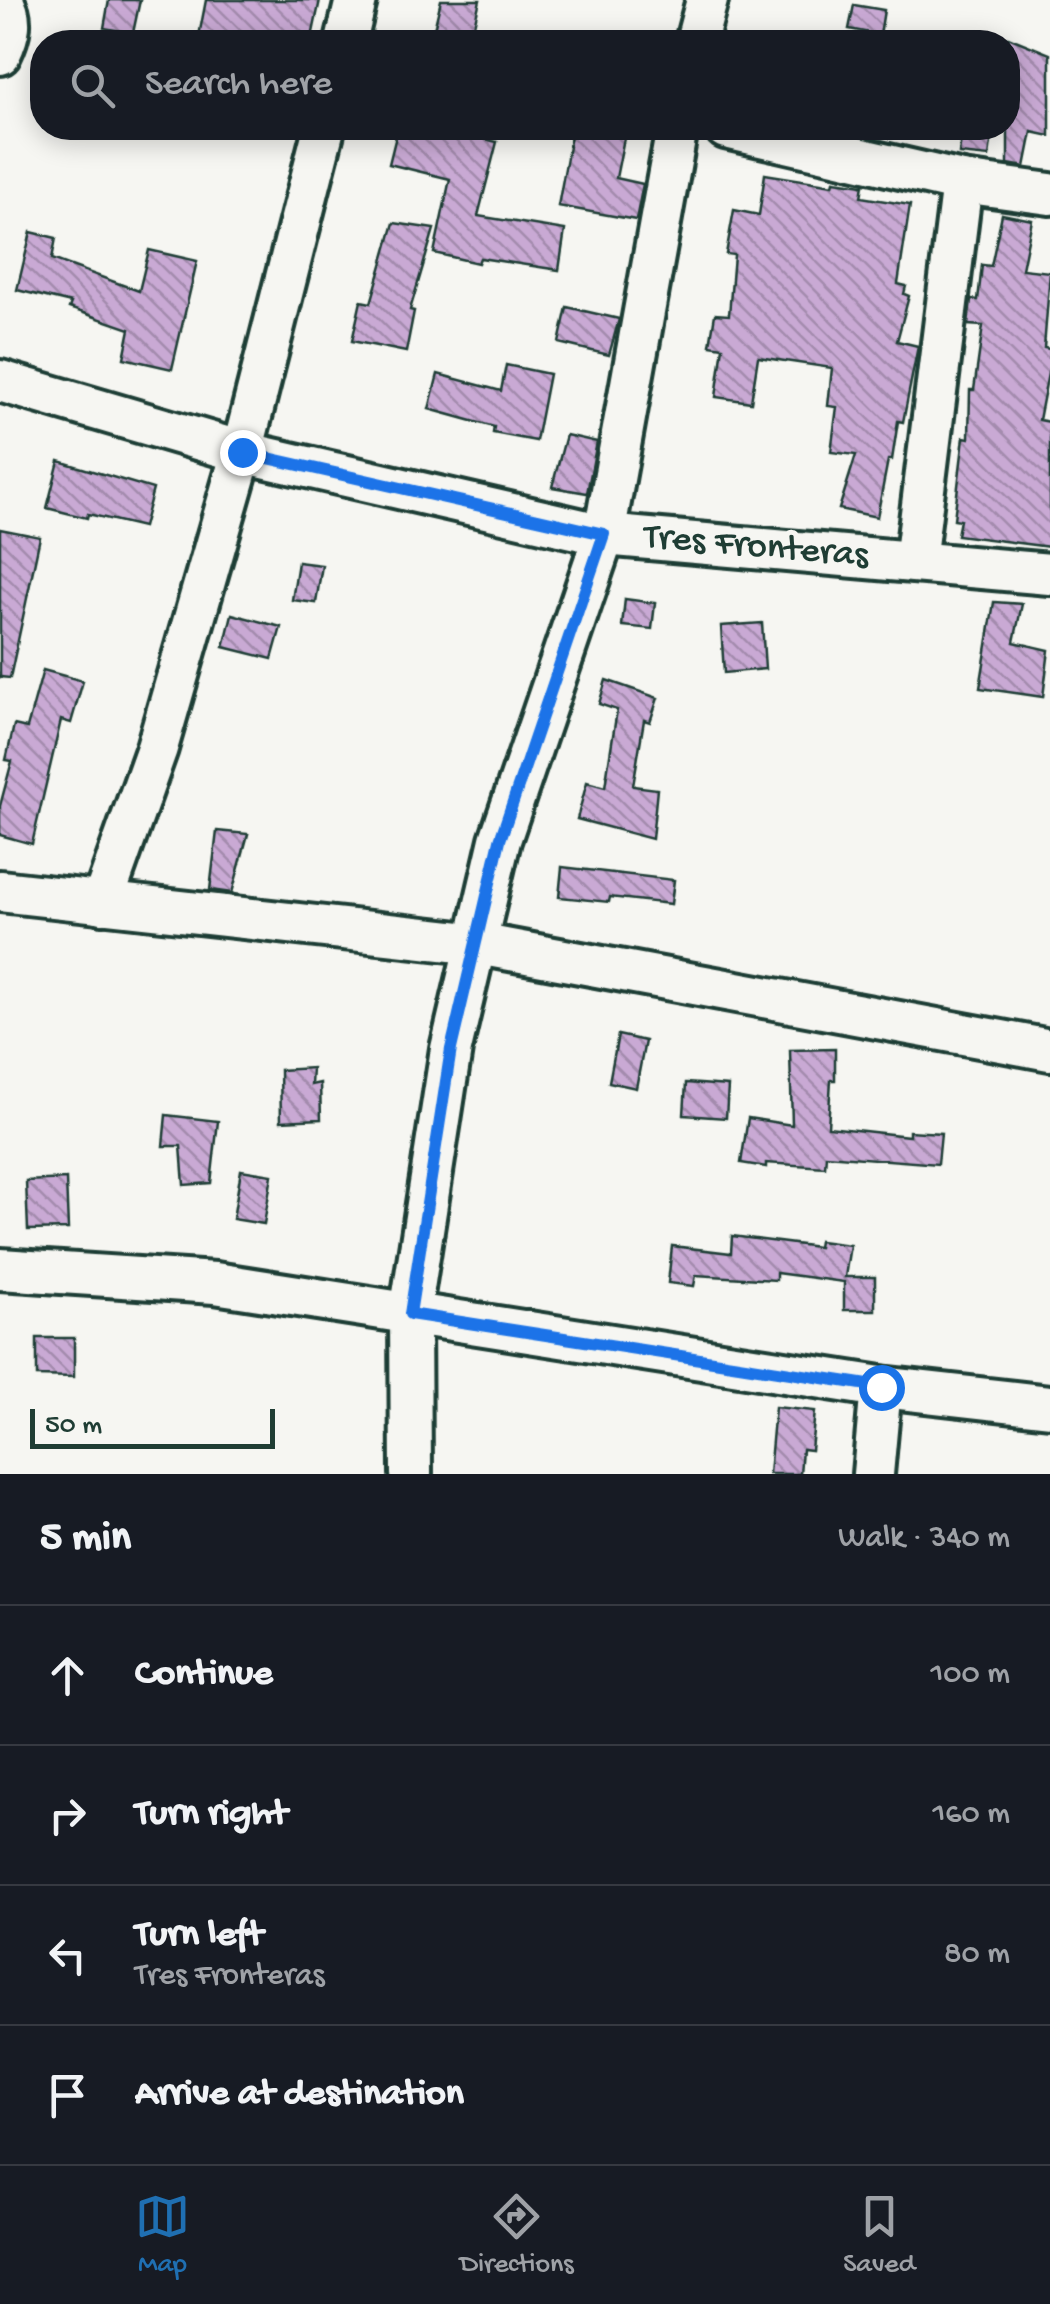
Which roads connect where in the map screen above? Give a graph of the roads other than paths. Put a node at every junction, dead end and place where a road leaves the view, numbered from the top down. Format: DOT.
graph roads {
  1 [pos="2,0"];
  2 [pos="356,0"];
  3 [pos="707,0"];
  4 [pos="349,30"];
  5 [pos="699,30"];
  6 [pos="0,54"];
  7 [pos="321,140"];
  8 [pos="674,140"];
  9 [pos="778,140"];
  10 [pos="962,182"];
  11 [pos="1050,194"];
  12 [pos="0,381"];
  13 [pos="242,452"];
  14 [pos="604,534"];
  15 [pos="915,562"];
  16 [pos="1050,574"];
  17 [pos="0,890"];
  18 [pos="102,902"];
  19 [pos="478,944"];
  20 [pos="1050,1050"];
  21 [pos="0,1269"];
  22 [pos="410,1314"];
  23 [pos="881,1387"];
  24 [pos="1050,1406"];
  25 [pos="411,1474"];
  26 [pos="873,1474"];
  1 -- 6 [label="street"];
  2 -- 4 [label="street"];
  3 -- 5 [label="street"];
  7 -- 13 [label="street"];
  8 -- 14 [label="street"];
  9 -- 10 [label="street"];
  10 -- 11 [label="street"];
  10 -- 15 [label="street"];
  12 -- 13 [label="street, Tres Fronteras"];
  13 -- 14 [label="street, Tres Fronteras"];
  13 -- 18 [label="street"];
  14 -- 15 [label="street, Tres Fronteras"];
  14 -- 19 [label="street"];
  15 -- 16 [label="street, Tres Fronteras"];
  17 -- 18 [label="street"];
  18 -- 19 [label="street"];
  19 -- 20 [label="street"];
  19 -- 22 [label="street"];
  21 -- 22 [label="street"];
  22 -- 23 [label="street"];
  22 -- 25 [label="street"];
  23 -- 24 [label="street"];
  23 -- 26 [label="street"];
}
